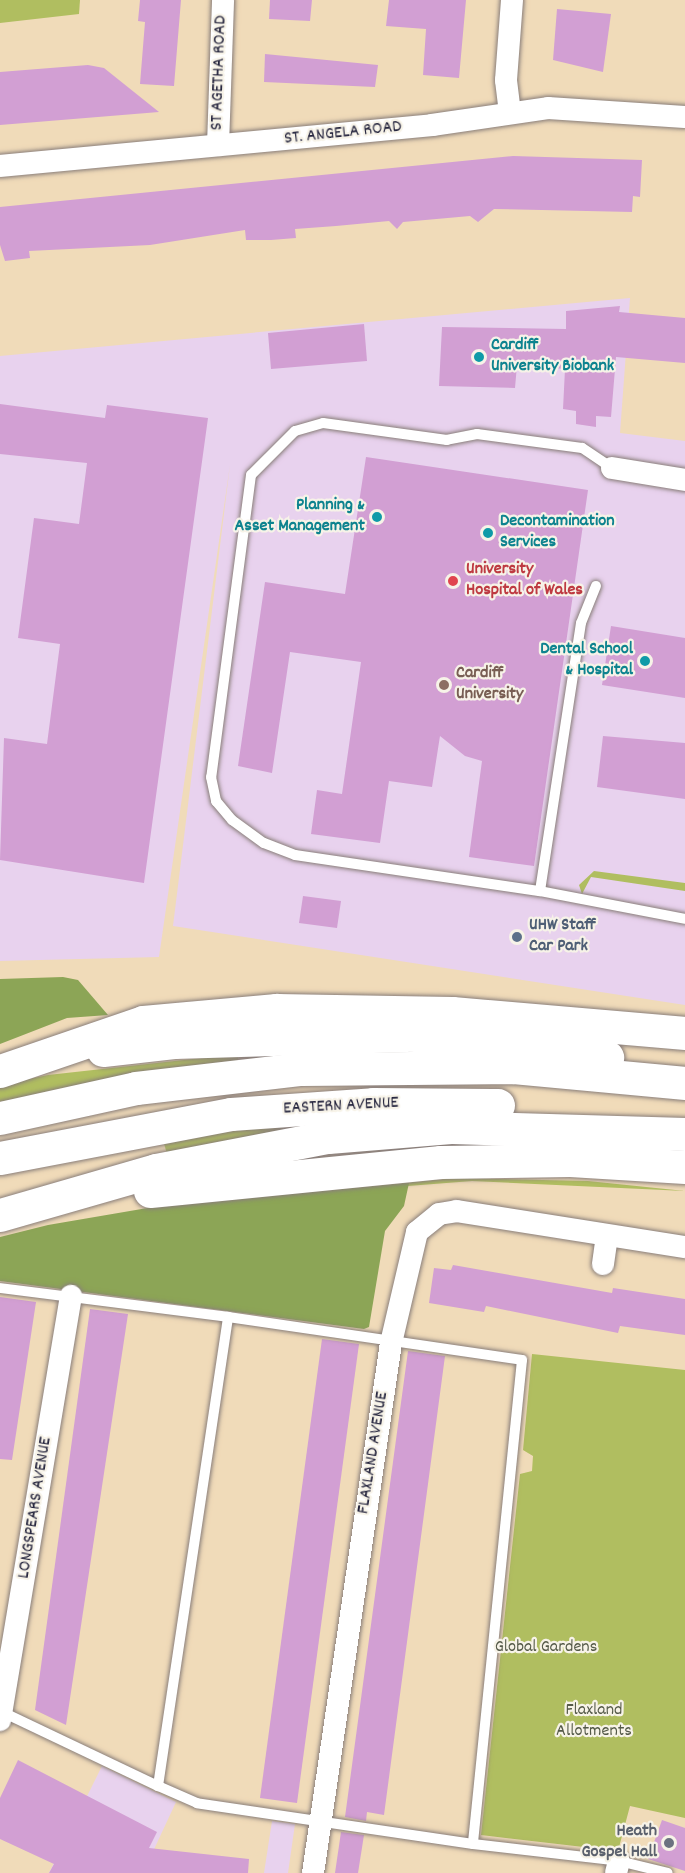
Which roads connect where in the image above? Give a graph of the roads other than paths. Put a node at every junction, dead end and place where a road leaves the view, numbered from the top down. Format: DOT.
graph roads {
  1 [pos="223,0"];
  2 [pos="512,0"];
  3 [pos="510,113"];
  4 [pos="685,117"];
  5 [pos="219,145"];
  6 [pos="0,166"];
  7 [pos="612,468"];
  8 [pos="685,480"];
  9 [pos="596,586"];
  10 [pos="540,891"];
  11 [pos="685,919"];
  12 [pos="685,1033"];
  13 [pos="11,1068"];
  14 [pos="685,1075"];
  15 [pos="685,1083"];
  16 [pos="0,1118"];
  17 [pos="685,1122"];
  18 [pos="685,1134"];
  19 [pos="0,1158"];
  20 [pos="685,1167"];
  21 [pos="38,1203"];
  22 [pos="0,1215"];
  23 [pos="607,1236"];
  24 [pos="685,1248"];
  25 [pos="603,1264"];
  26 [pos="0,1288"];
  27 [pos="71,1296"];
  28 [pos="228,1317"];
  29 [pos="391,1343"];
  30 [pos="1,1714"];
  31 [pos="158,1786"];
  32 [pos="317,1823"];
  33 [pos="473,1844"];
  34 [pos="618,1867"];
  35 [pos="313,1873"];
  36 [pos="668,1873"];
  1 -- 5 [label="street, ST AGETHA ROAD"];
  2 -- 3 [label="street"];
  3 -- 4 [label="street, ST. ANGELA ROAD"];
  3 -- 5 [label="street, ST. ANGELA ROAD"];
  5 -- 6 [label="street, ST. ANGELA ROAD"];
  7 -- 8 [label="street"];
  7 -- 10 [label="lane"];
  9 -- 10 [label="lane"];
  10 -- 11 [label="lane"];
  12 -- 13 [label="highway"];
  13 -- 14 [label="highway"];
  15 -- 16 [label="highway"];
  17 -- 19 [label="highway, EASTERN AVENUE"];
  18 -- 21 [label="highway"];
  20 -- 21 [label="highway"];
  21 -- 22 [label="highway"];
  23 -- 24 [label="street, FLAXLAND AVENUE"];
  23 -- 25 [label="street"];
  23 -- 29 [label="street, FLAXLAND AVENUE"];
  26 -- 27 [label="lane"];
  27 -- 28 [label="lane"];
  27 -- 30 [label="street, LONGSPEARS AVENUE"];
  28 -- 29 [label="lane"];
  28 -- 31 [label="lane"];
  29 -- 32 [label="street, FLAXLAND AVENUE"];
  29 -- 33 [label="lane"];
  30 -- 31 [label="lane"];
  31 -- 32 [label="lane"];
  32 -- 33 [label="lane"];
  32 -- 35 [label="street, FLAXLAND AVENUE"];
  33 -- 34 [label="lane"];
  34 -- 36 [label="lane"];
}
